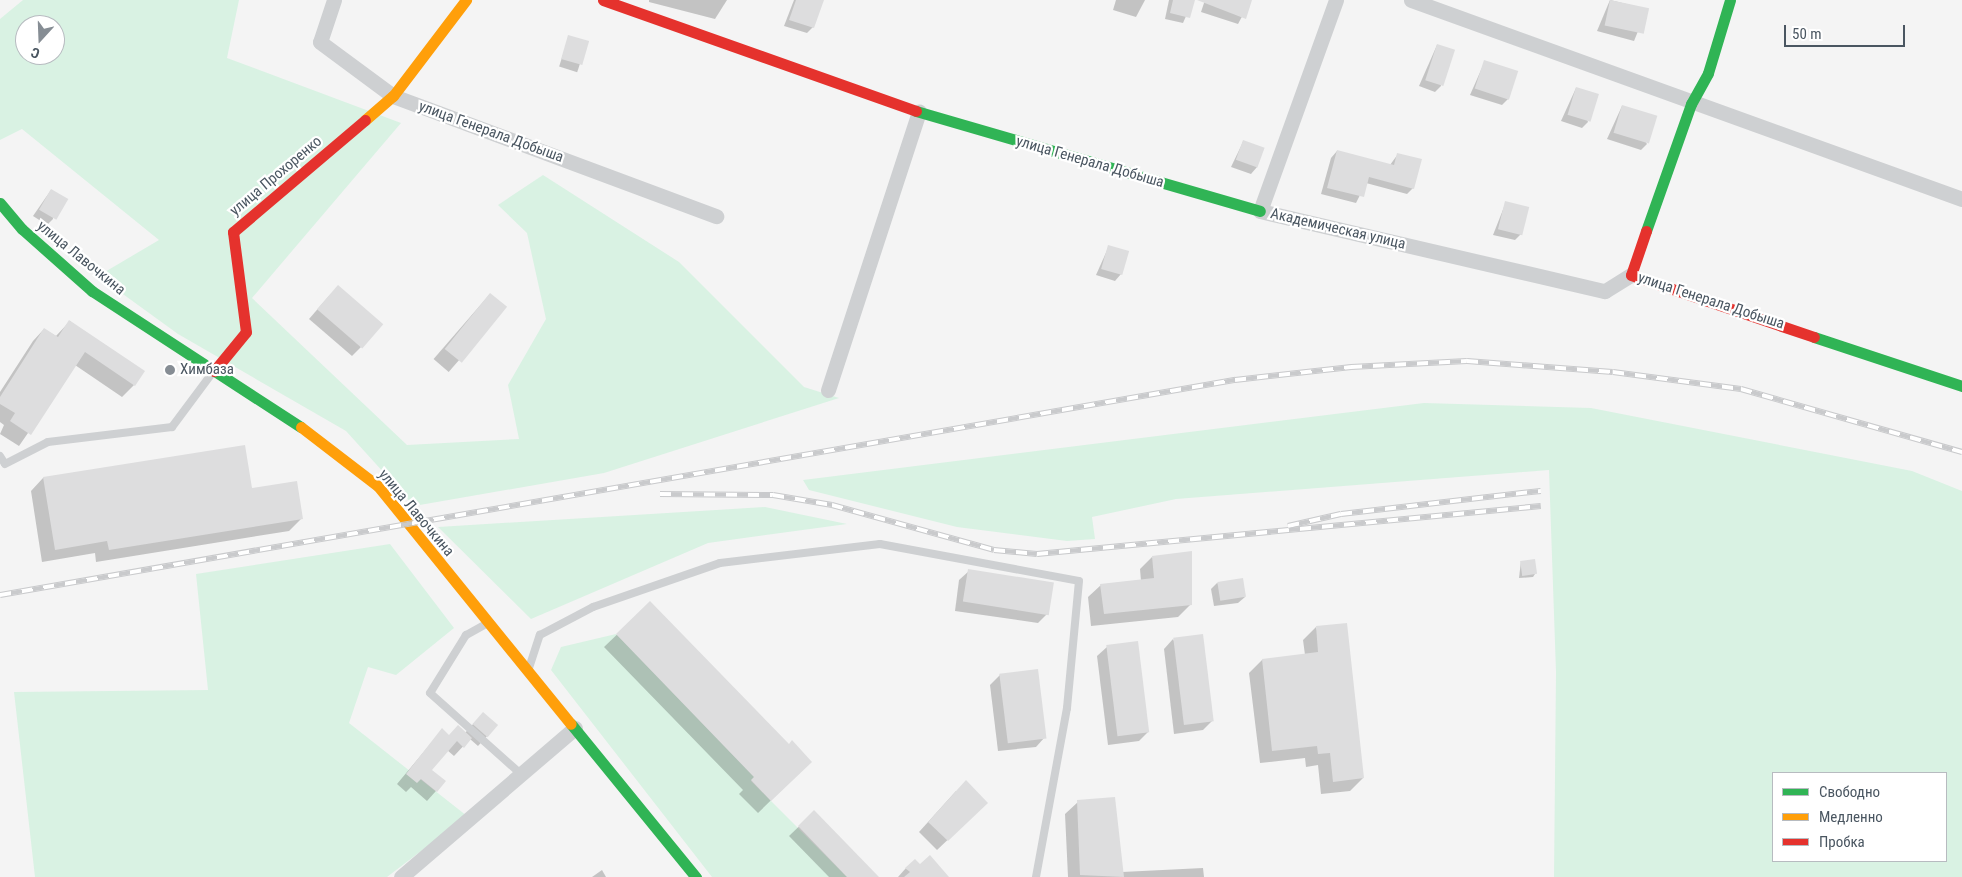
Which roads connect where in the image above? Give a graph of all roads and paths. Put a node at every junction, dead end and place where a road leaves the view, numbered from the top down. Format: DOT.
graph roads {
  1 [pos="334,0"];
  2 [pos="466,0"];
  3 [pos="603,0"];
  4 [pos="1336,0"];
  5 [pos="1411,0"];
  6 [pos="1730,0"];
  7 [pos="1434,4"];
  8 [pos="393,96"];
  9 [pos="1691,104"];
  10 [pos="919,112"];
  11 [pos="1962,199"];
  12 [pos="0,203"];
  13 [pos="1260,211"];
  14 [pos="716,216"];
  15 [pos="1632,275"];
  16 [pos="214,370"];
  17 [pos="1962,386"];
  18 [pos="828,390"];
  19 [pos="0,456"];
  20 [pos="490,622"];
  21 [pos="529,670"];
  22 [pos="575,728"];
  23 [pos="521,774"];
  24 [pos="401,877"];
  25 [pos="696,877"];
  26 [pos="1036,877"];
  1 -- 8 [label="street, улица Генерала Добыша"];
  2 -- 8 [label="street, улица Прохоренко"];
  3 -- 10 [label="street, улица Генерала Добыша"];
  4 -- 13 [label="street, Академическая улица"];
  5 -- 7 [label="street"];
  6 -- 9 [label="street, улица Генерала Добыша"];
  7 -- 9 [label="street"];
  8 -- 14 [label="street, улица Генерала Добыша"];
  8 -- 16 [label="street, улица Прохоренко"];
  9 -- 11 [label="street"];
  9 -- 15 [label="street, улица Генерала Добыша"];
  10 -- 13 [label="street, улица Генерала Добыша"];
  10 -- 18 [label="street"];
  12 -- 16 [label="street, улица Лавочкина"];
  13 -- 15 [label="street, Академическая улица"];
  15 -- 17 [label="street, улица Генерала Добыша"];
  16 -- 19 [label="lane, улица Прохоренко"];
  16 -- 20 [label="street, улица Лавочкина"];
  20 -- 21 [label="street, улица Лавочкина"];
  20 -- 23 [label="lane"];
  21 -- 22 [label="street, улица Лавочкина"];
  21 -- 26 [label="lane"];
  22 -- 23 [label="street"];
  22 -- 25 [label="street, улица Лавочкина"];
  23 -- 24 [label="street"];
}
